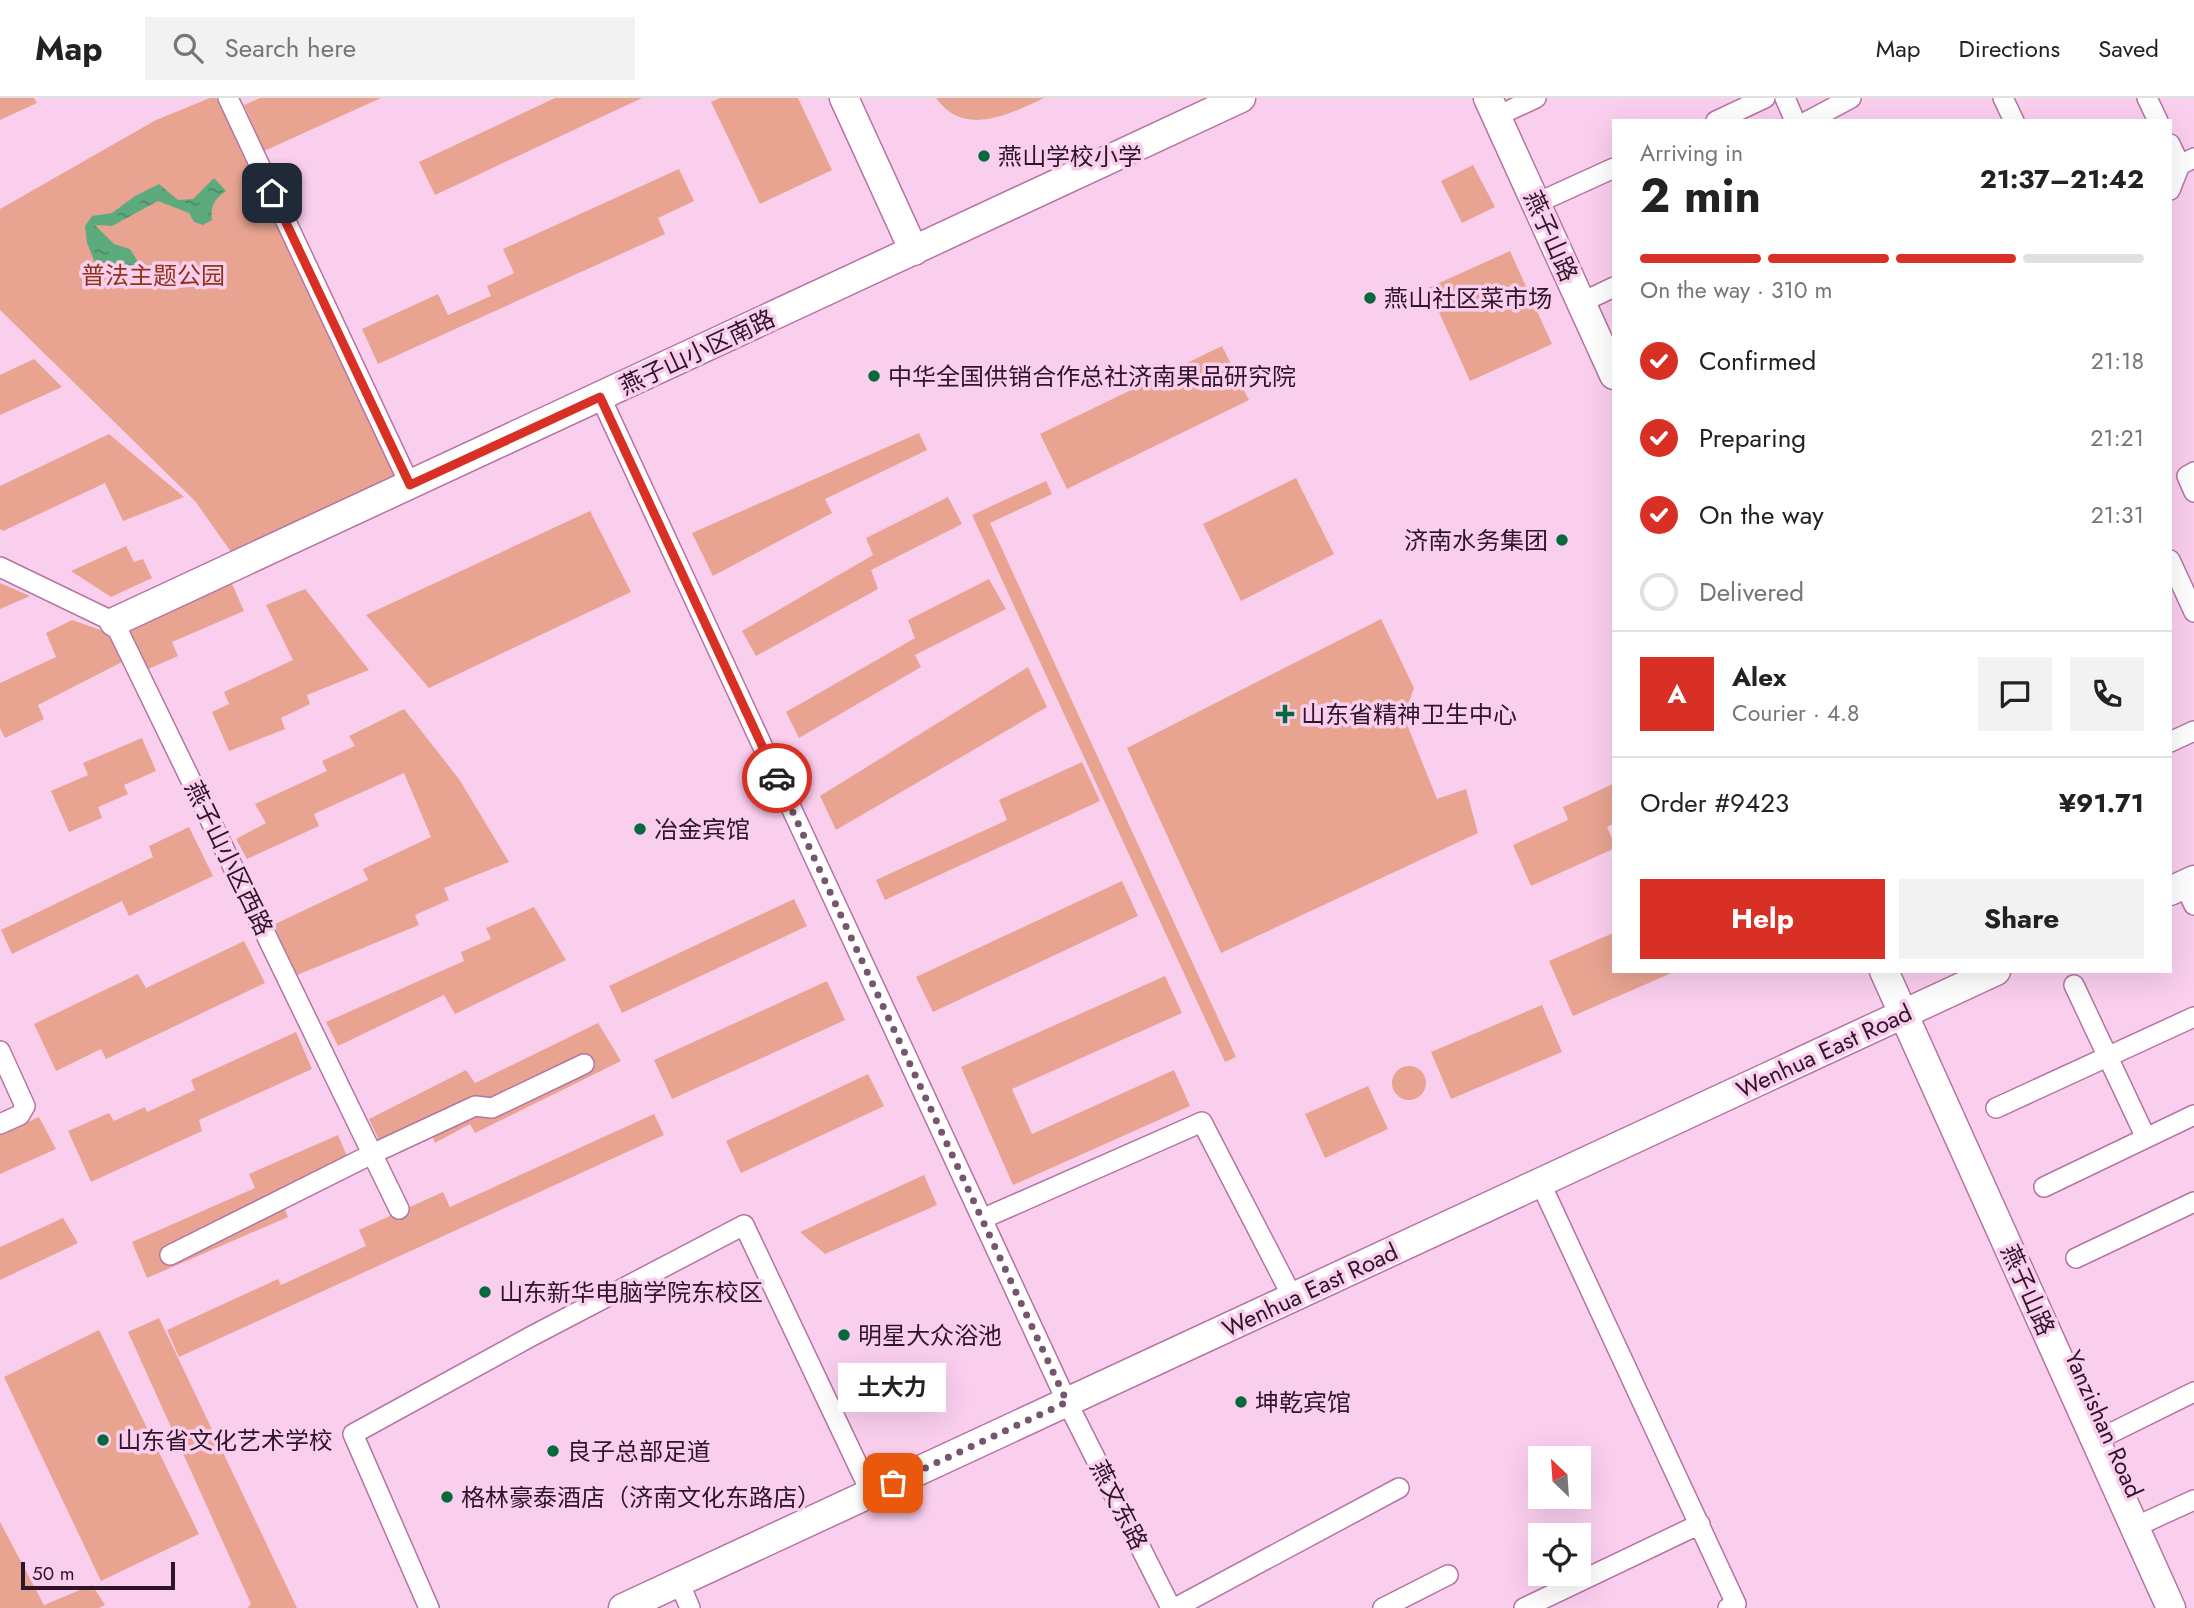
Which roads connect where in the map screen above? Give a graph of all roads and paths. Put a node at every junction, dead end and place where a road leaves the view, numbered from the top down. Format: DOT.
graph roads {
  1 [pos="228,98"];
  2 [pos="844,98"];
  3 [pos="1241,98"];
  4 [pos="1536,98"];
  5 [pos="1765,98"];
  6 [pos="1785,98"];
  7 [pos="1851,98"];
  8 [pos="2003,98"];
  9 [pos="2147,98"];
  10 [pos="1500,102"];
  11 [pos="1720,119"];
  12 [pos="1794,119"];
  13 [pos="1812,119"];
  14 [pos="2013,119"];
  15 [pos="2157,119"];
  16 [pos="2172,146"];
  17 [pos="2187,161"];
  18 [pos="1612,169"];
  19 [pos="2172,187"];
  20 [pos="1548,198"];
  21 [pos="914,251"];
  22 [pos="1603,292"];
  23 [pos="1612,333"];
  24 [pos="1612,370"];
  25 [pos="600,397"];
  26 [pos="2194,472"];
  27 [pos="410,485"];
  28 [pos="2194,492"];
  29 [pos="2172,564"];
  30 [pos="0,567"];
  31 [pos="2194,612"];
  32 [pos="114,622"];
  33 [pos="2194,731"];
  34 [pos="2172,741"];
  35 [pos="1885,973"];
  36 [pos="1900,973"];
  37 [pos="1992,973"];
  38 [pos="2074,985"];
  39 [pos="1910,1011"];
  40 [pos="2194,1017"];
  41 [pos="0,1051"];
  42 [pos="2108,1057"];
  43 [pos="584,1064"];
  44 [pos="1996,1108"];
  45 [pos="2194,1115"];
  46 [pos="0,1124"];
  47 [pos="2146,1138"];
  48 [pos="372,1154"];
  49 [pos="1541,1184"];
  50 [pos="2044,1186"];
  51 [pos="2194,1202"];
  52 [pos="399,1209"];
  53 [pos="982,1219"];
  54 [pos="170,1255"];
  55 [pos="2076,1258"];
  56 [pos="1293,1298"];
  57 [pos="2194,1392"];
  58 [pos="1067,1402"];
  59 [pos="2109,1434"];
  60 [pos="1399,1488"];
  61 [pos="871,1493"];
  62 [pos="2194,1500"];
  63 [pos="2148,1521"];
  64 [pos="1700,1524"];
  65 [pos="1448,1575"];
  66 [pos="678,1582"];
  67 [pos="429,1608"];
  68 [pos="623,1608"];
  69 [pos="690,1608"];
  70 [pos="1173,1608"];
  71 [pos="1383,1608"];
  72 [pos="1524,1608"];
  73 [pos="1728,1608"];
  74 [pos="2172,1608"];
  75 [pos="2188,1608"];
  1 -- 27 [label="street"];
  2 -- 21 [label="street"];
  3 -- 21 [label="street, 燕子山小区南路"];
  4 -- 10 [label="street"];
  5 -- 11 [label="street"];
  6 -- 12 [label="street"];
  7 -- 13 [label="street"];
  8 -- 14 [label="street"];
  9 -- 15 [label="street"];
  10 -- 20 [label="street"];
  10 -- 24 [label="street, 燕子山路"];
  16 -- 17 [label="street"];
  17 -- 19 [label="street"];
  18 -- 20 [label="street"];
  20 -- 22 [label="street"];
  21 -- 25 [label="street, 燕子山小区南路"];
  22 -- 23 [label="street"];
  25 -- 27 [label="street, 燕子山小区南路"];
  25 -- 53 [label="street, 燕文东路"];
  26 -- 28 [label="street"];
  27 -- 32 [label="street, 燕子山小区南路"];
  29 -- 31 [label="street"];
  30 -- 32 [label="street"];
  32 -- 48 [label="street, 燕子山小区西路"];
  33 -- 34 [label="street"];
  35 -- 39 [label="street, 燕子山路"];
  36 -- 39 [label="street, Yanzishan Road"];
  37 -- 39 [label="street, Wenhua East Road"];
  38 -- 42 [label="street"];
  39 -- 49 [label="street, Wenhua East Road"];
  39 -- 59 [label="street, Yanzishan Road"];
  39 -- 74 [label="street, 燕子山路"];
  40 -- 42 [label="street"];
  41 -- 46 [label="street"];
  42 -- 44 [label="street"];
  42 -- 47 [label="street"];
  43 -- 48 [label="street"];
  45 -- 47 [label="street"];
  47 -- 50 [label="street"];
  48 -- 52 [label="street, 燕子山小区西路"];
  48 -- 54 [label="street"];
  49 -- 56 [label="street, Wenhua East Road"];
  49 -- 64 [label="street"];
  51 -- 55 [label="street"];
  53 -- 56 [label="street"];
  53 -- 58 [label="street, 燕文东路"];
  56 -- 58 [label="street, Wenhua East Road"];
  57 -- 59 [label="street"];
  58 -- 61 [label="street, Wenhua East Road"];
  58 -- 70 [label="street, 燕文东路"];
  59 -- 63 [label="street, Yanzishan Road"];
  60 -- 70 [label="street"];
  61 -- 66 [label="street, Wenhua East Road"];
  61 -- 67 [label="street"];
  62 -- 63 [label="street"];
  63 -- 75 [label="street, Yanzishan Road"];
  64 -- 72 [label="street"];
  64 -- 73 [label="street"];
  65 -- 71 [label="street"];
  66 -- 68 [label="street, Wenhua East Road"];
  66 -- 69 [label="street"];
}
